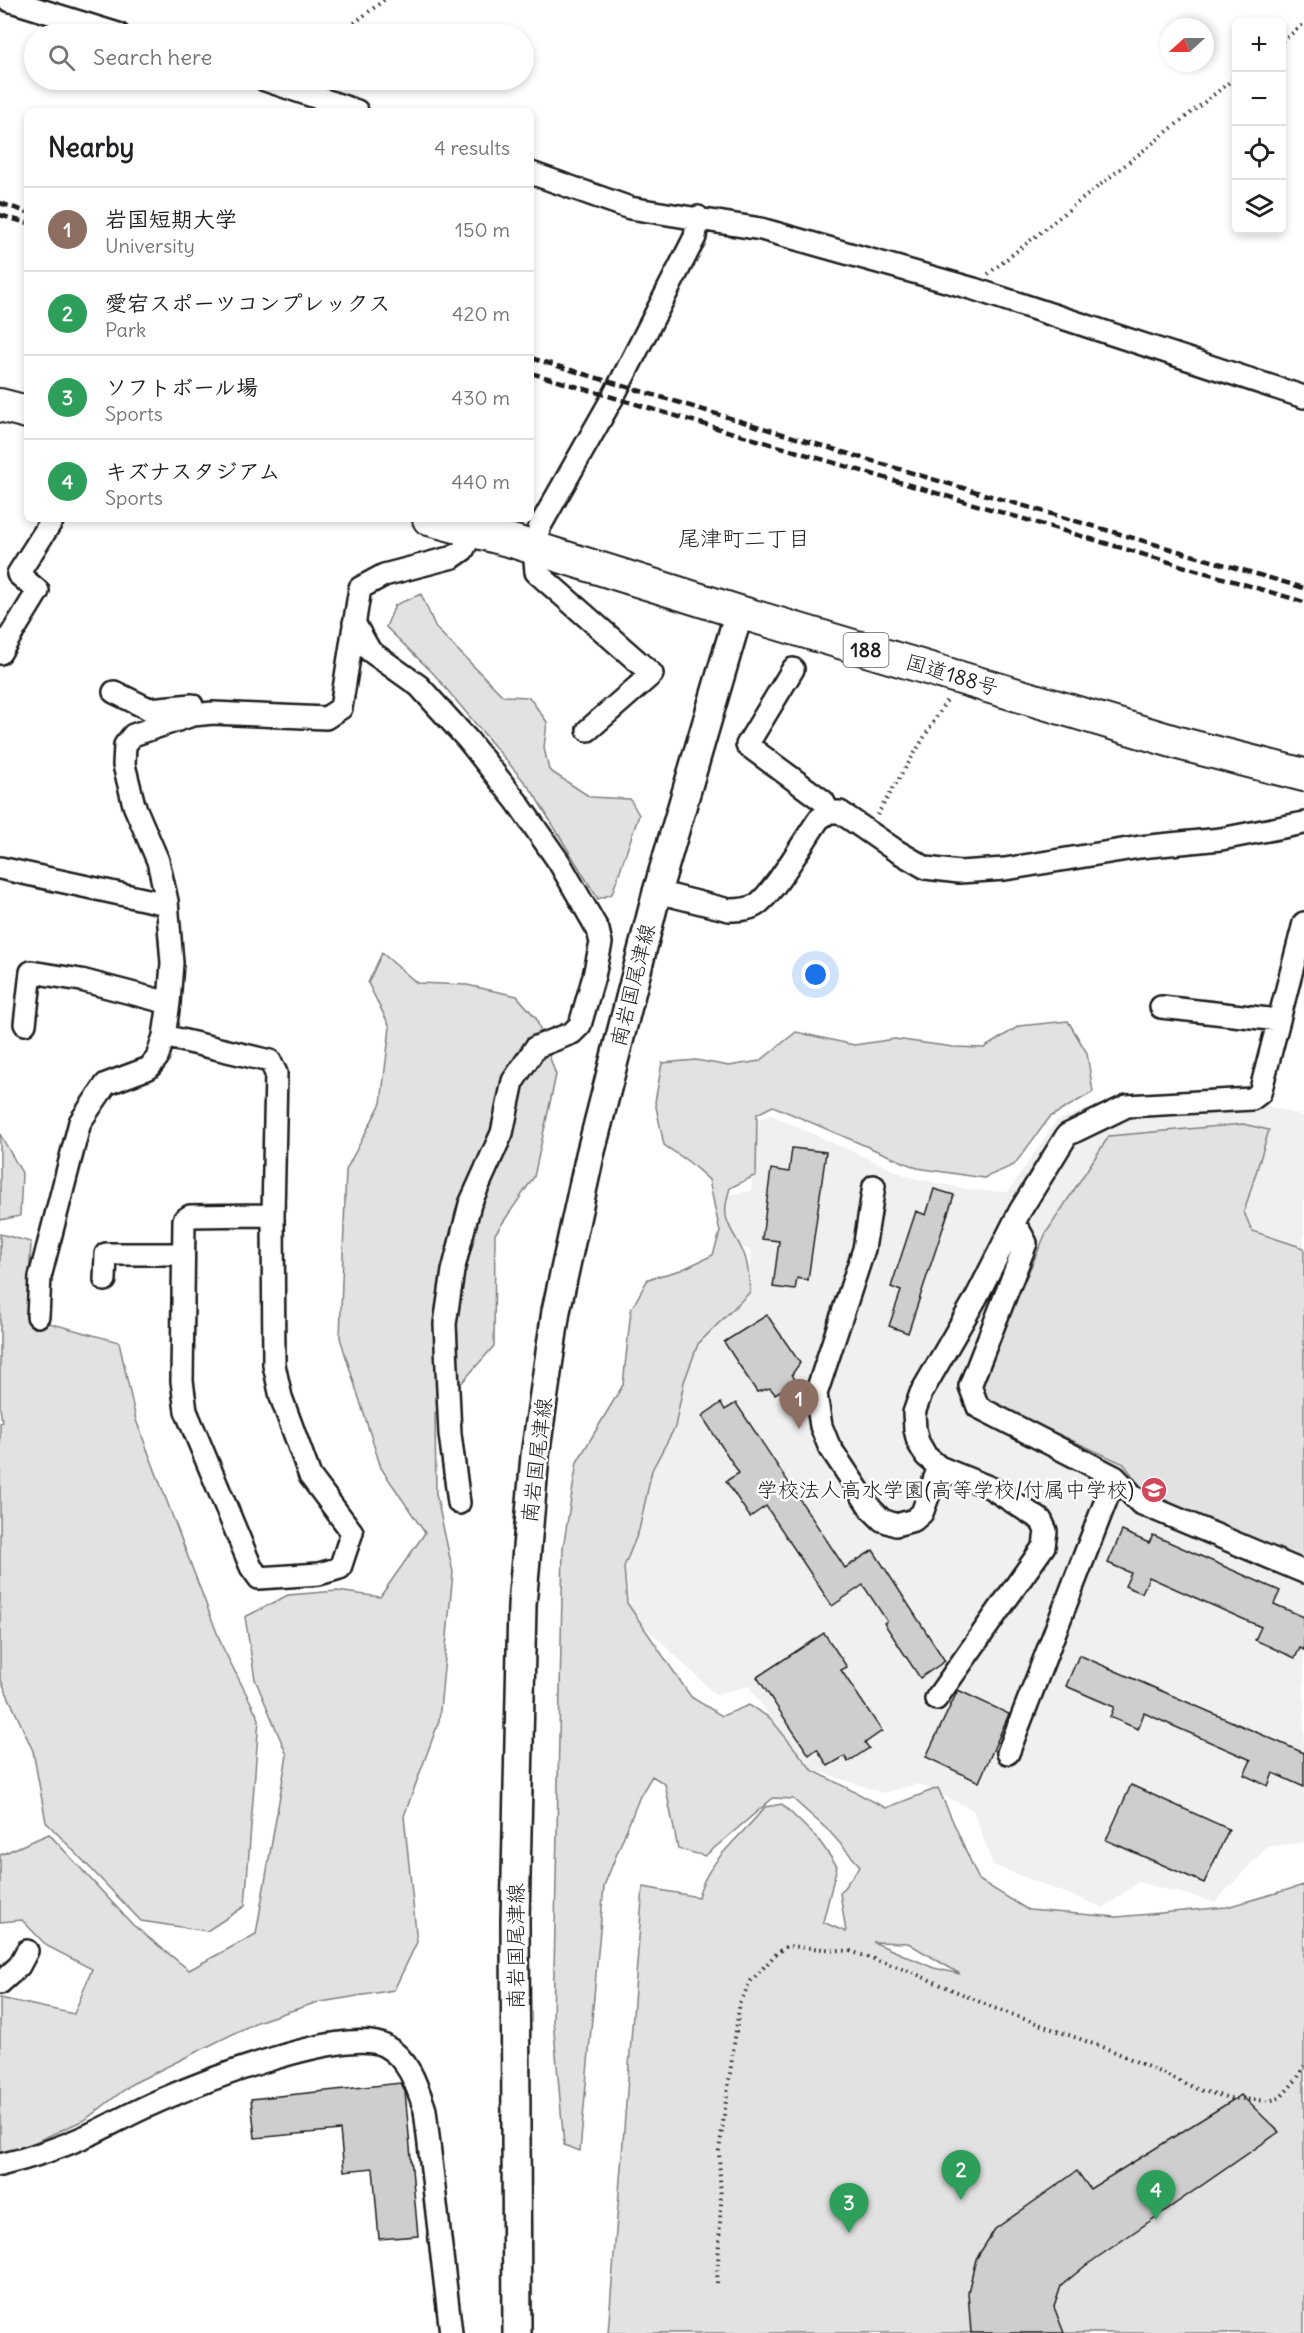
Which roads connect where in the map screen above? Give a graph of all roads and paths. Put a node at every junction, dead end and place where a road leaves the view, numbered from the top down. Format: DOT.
graph roads {
  1 [pos="8,0"];
  2 [pos="384,0"];
  3 [pos="86,24"];
  4 [pos="353,24"];
  5 [pos="1304,24"];
  6 [pos="1286,37"];
  7 [pos="1232,80"];
  8 [pos="295,90"];
  9 [pos="348,108"];
  10 [pos="534,173"];
  11 [pos="698,217"];
  12 [pos="974,289"];
  13 [pos="1304,397"];
  14 [pos="0,405"];
  15 [pos="24,411"];
  16 [pos="51,522"];
  17 [pos="440,522"];
  18 [pos="473,531"];
  19 [pos="534,548"];
  20 [pos="739,612"];
  21 [pos="354,623"];
  22 [pos="0,652"];
  23 [pos="793,669"];
  24 [pos="960,678"];
  25 [pos="114,692"];
  26 [pos="213,714"];
  27 [pos="588,730"];
  28 [pos="1304,775"];
  29 [pos="829,812"];
  30 [pos="1304,824"];
  31 [pos="868,831"];
  32 [pos="0,868"];
  33 [pos="657,892"];
  34 [pos="167,902"];
  35 [pos="1304,923"];
  36 [pos="169,1004"];
  37 [pos="1161,1007"];
  38 [pos="1279,1020"];
  39 [pos="26,1024"];
  40 [pos="164,1036"];
  41 [pos="874,1186"];
  42 [pos="273,1215"];
  43 [pos="1012,1228"];
  44 [pos="182,1254"];
  45 [pos="105,1280"];
  46 [pos="38,1316"];
  47 [pos="939,1467"];
  48 [pos="1114,1477"];
  49 [pos="459,1503"];
  50 [pos="1304,1572"];
  51 [pos="936,1699"];
  52 [pos="1008,1753"];
  53 [pos="27,1951"];
  54 [pos="0,1983"];
  55 [pos="1304,2066"];
  56 [pos="0,2165"];
  57 [pos="717,2283"];
  58 [pos="452,2333"];
  59 [pos="517,2333"];
  1 -- 3 [label="street"];
  2 -- 4 [label="path"];
  5 -- 6 [label="path"];
  7 -- 12 [label="path"];
  8 -- 9 [label="street"];
  10 -- 11 [label="street"];
  11 -- 12 [label="street"];
  11 -- 19 [label="street"];
  12 -- 13 [label="street"];
  14 -- 15 [label="highway"];
  16 -- 22 [label="street"];
  17 -- 18 [label="highway, 国道188号 / 188"];
  18 -- 19 [label="highway, 国道188号 / 188"];
  18 -- 21 [label="street"];
  19 -- 20 [label="highway, 国道188号 / 188"];
  19 -- 27 [label="street"];
  20 -- 24 [label="highway, 国道188号 / 188"];
  20 -- 33 [label="main road, 南岩国尾津線"];
  21 -- 26 [label="street"];
  21 -- 49 [label="street"];
  23 -- 29 [label="street"];
  24 -- 28 [label="highway, 国道188号 / 188"];
  24 -- 31 [label="path"];
  25 -- 26 [label="street"];
  26 -- 34 [label="street"];
  29 -- 31 [label="street"];
  29 -- 33 [label="street"];
  30 -- 31 [label="street"];
  32 -- 34 [label="street"];
  33 -- 59 [label="main road, 南岩国尾津線"];
  34 -- 36 [label="street"];
  35 -- 38 [label="street"];
  36 -- 39 [label="street"];
  36 -- 40 [label="street"];
  37 -- 38 [label="street"];
  38 -- 43 [label="street"];
  40 -- 42 [label="street"];
  40 -- 46 [label="street"];
  41 -- 47 [label="street"];
  42 -- 44 [label="street"];
  42 -- 44 [label="street"];
  43 -- 47 [label="street"];
  43 -- 48 [label="street"];
  44 -- 45 [label="street"];
  47 -- 51 [label="street"];
  48 -- 50 [label="street"];
  48 -- 52 [label="street"];
  53 -- 54 [label="street"];
  55 -- 57 [label="path"];
  56 -- 58 [label="street"];
}
